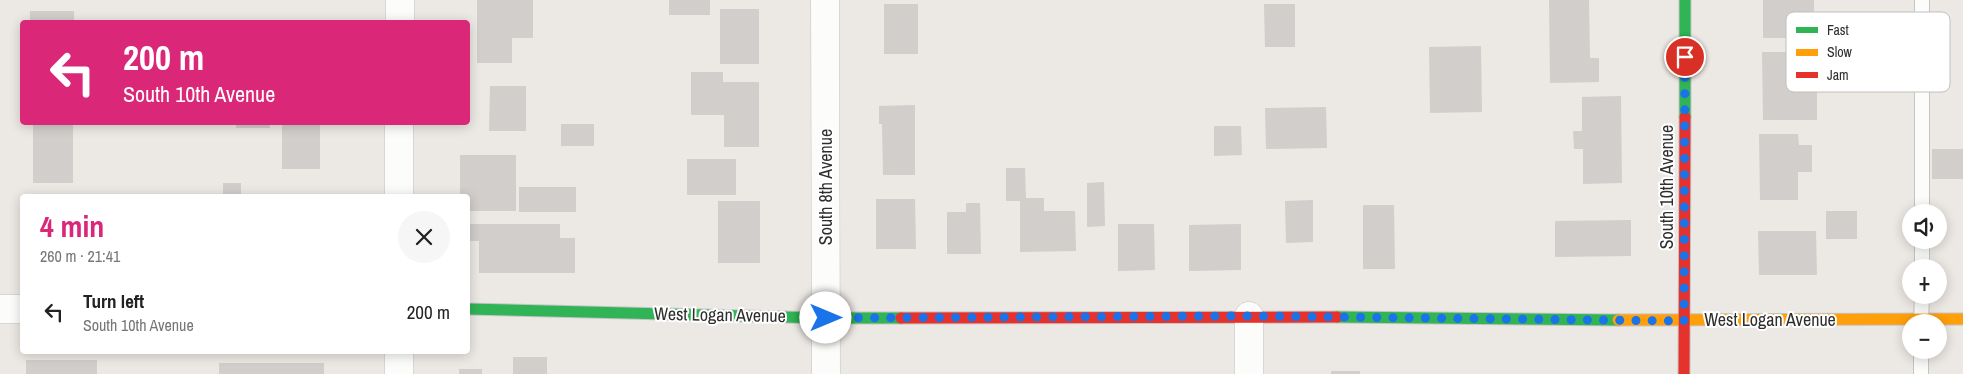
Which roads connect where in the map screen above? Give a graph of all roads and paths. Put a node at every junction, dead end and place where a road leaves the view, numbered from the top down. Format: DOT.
graph roads {
  1 [pos="400,0"];
  2 [pos="826,0"];
  3 [pos="1685,0"];
  4 [pos="400,20"];
  5 [pos="1922,92"];
  6 [pos="400,125"];
  7 [pos="399,194"];
  8 [pos="1922,204"];
  9 [pos="0,309"];
  10 [pos="20,309"];
  11 [pos="470,309"];
  12 [pos="1249,316"];
  13 [pos="826,318"];
  14 [pos="1963,319"];
  15 [pos="1947,320"];
  16 [pos="1684,321"];
  17 [pos="1902,321"];
  18 [pos="399,354"];
  19 [pos="1921,359"];
  20 [pos="398,374"];
  21 [pos="826,374"];
  22 [pos="1249,374"];
  23 [pos="1684,374"];
  24 [pos="1921,374"];
  1 -- 4 [label="street"];
  2 -- 13 [label="street, South 8th Avenue"];
  3 -- 16 [label="street, South 10th Avenue"];
  5 -- 8 [label="lane"];
  6 -- 7 [label="street"];
  9 -- 10 [label="street"];
  11 -- 13 [label="street, West Logan Avenue"];
  12 -- 13 [label="street, West Logan Avenue"];
  12 -- 16 [label="street, West Logan Avenue"];
  12 -- 22 [label="street"];
  13 -- 21 [label="street, South 8th Avenue"];
  14 -- 15 [label="street, West Logan Avenue"];
  16 -- 17 [label="street, West Logan Avenue"];
  16 -- 23 [label="street, South 10th Avenue"];
  18 -- 20 [label="street"];
  19 -- 24 [label="lane"];
}
